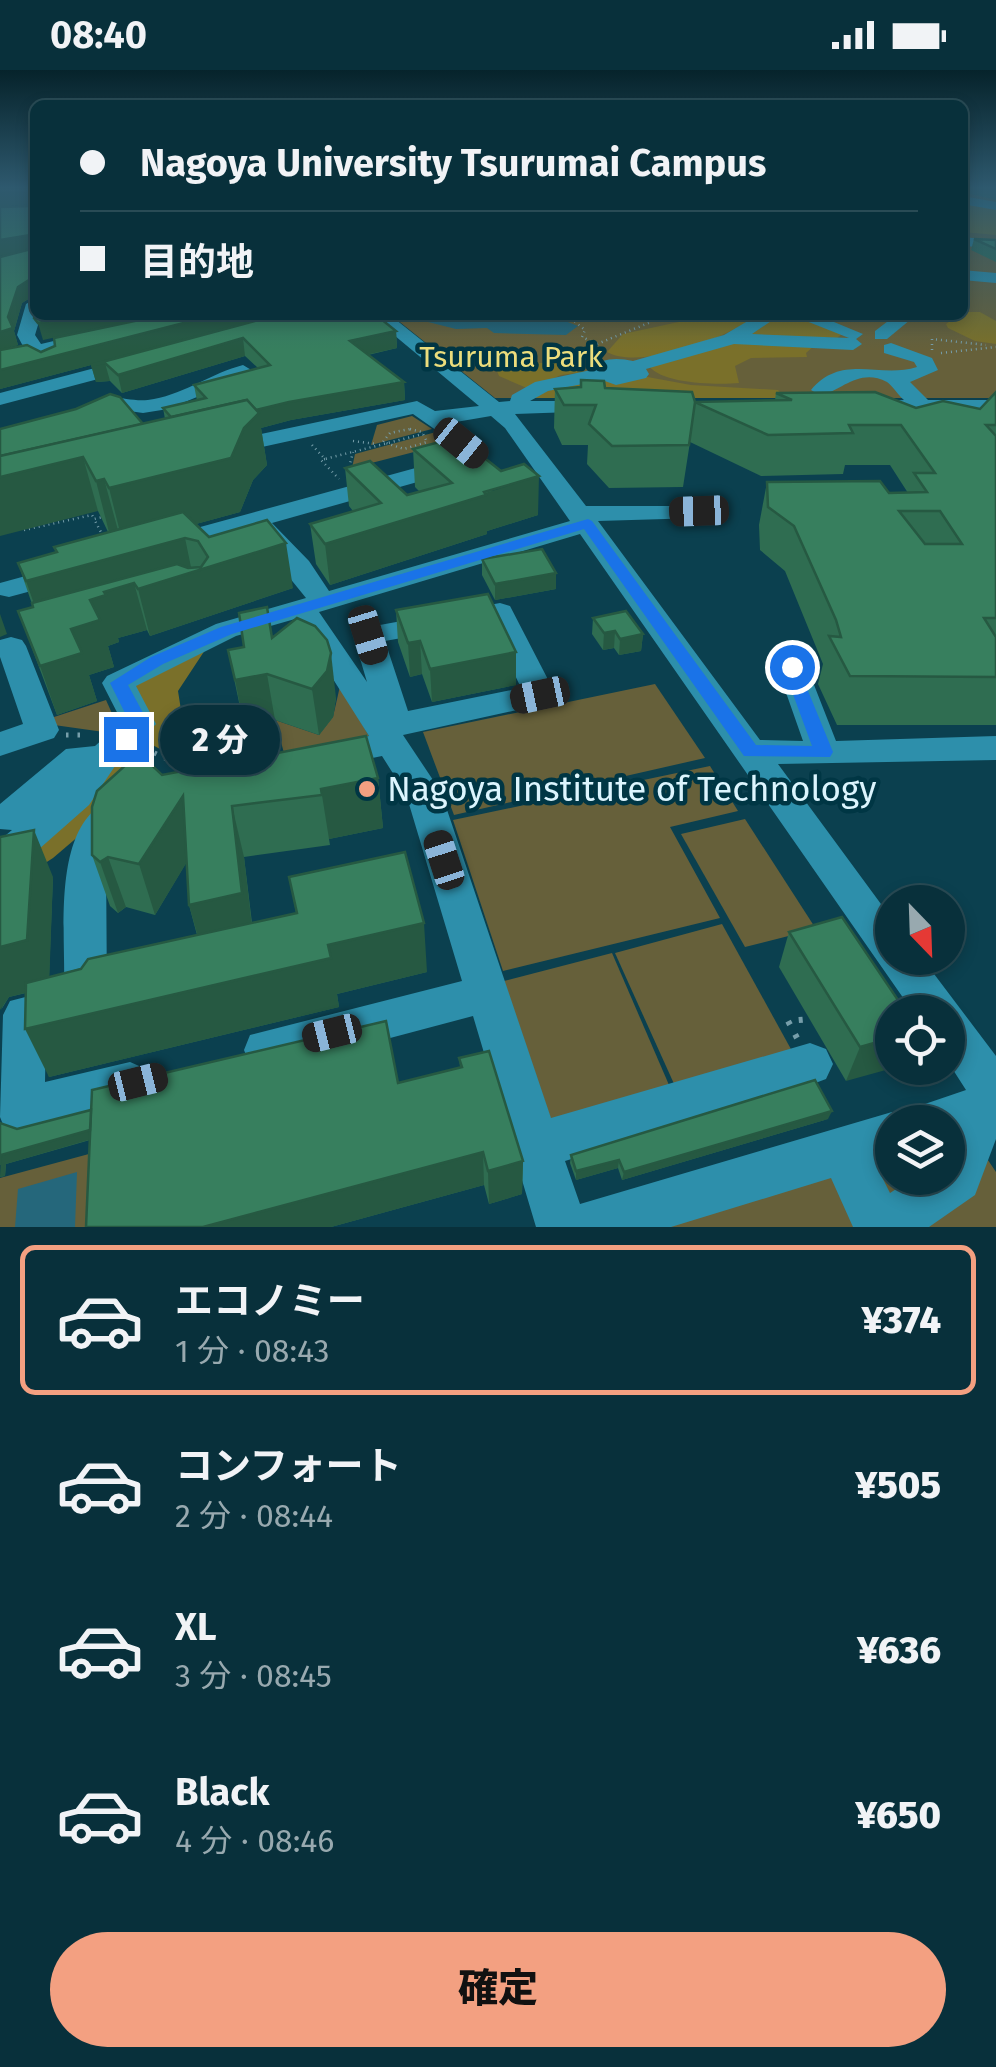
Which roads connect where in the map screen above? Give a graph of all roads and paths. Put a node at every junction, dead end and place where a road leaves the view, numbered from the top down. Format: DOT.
graph roads {
  1 [pos="968,276"];
  2 [pos="996,278"];
  3 [pos="26,313"];
  4 [pos="95,320"];
  5 [pos="384,320"];
  6 [pos="574,320"];
  7 [pos="652,320"];
  8 [pos="763,320"];
  9 [pos="811,320"];
  10 [pos="903,320"];
  11 [pos="731,339"];
  12 [pos="855,339"];
  13 [pos="886,342"];
  14 [pos="597,344"];
  15 [pos="996,346"];
  16 [pos="34,349"];
  17 [pos="0,359"];
  18 [pos="149,360"];
  19 [pos="244,370"];
  20 [pos="603,370"];
  21 [pos="74,379"];
  22 [pos="900,379"];
  23 [pos="820,390"];
  24 [pos="0,399"];
  25 [pos="519,400"];
  26 [pos="918,400"];
  27 [pos="803,406"];
  28 [pos="996,406"];
  29 [pos="606,407"];
  30 [pos="492,408"];
  31 [pos="72,419"];
  32 [pos="443,428"];
  33 [pos="396,430"];
  34 [pos="405,438"];
  35 [pos="353,441"];
  36 [pos="308,442"];
  37 [pos="386,444"];
  38 [pos="353,452"];
  39 [pos="207,453"];
  40 [pos="325,458"];
  41 [pos="479,458"];
  42 [pos="347,473"];
  43 [pos="340,479"];
  44 [pos="96,509"];
  45 [pos="699,511"];
  46 [pos="111,515"];
  47 [pos="93,517"];
  48 [pos="584,519"];
  49 [pos="256,520"];
  50 [pos="24,530"];
  51 [pos="152,549"];
  52 [pos="114,559"];
  53 [pos="4,580"];
  54 [pos="314,613"];
  55 [pos="22,644"];
  56 [pos="231,648"];
  57 [pos="792,667"];
  58 [pos="389,732"];
  59 [pos="0,744"];
  60 [pos="996,748"];
  61 [pos="751,752"];
  62 [pos="824,752"];
  63 [pos="103,758"];
  64 [pos="284,764"];
  65 [pos="151,768"];
  66 [pos="207,778"];
  67 [pos="7,818"];
  68 [pos="0,862"];
  69 [pos="875,926"];
  70 [pos="487,994"];
  71 [pos="234,1058"];
  72 [pos="810,1064"];
  73 [pos="176,1072"];
  74 [pos="965,1078"];
  75 [pos="976,1112"];
  76 [pos="875,1141"];
  77 [pos="536,1146"];
  78 [pos="844,1151"];
  79 [pos="562,1227"];
  80 [pos="586,1227"];
  81 [pos="883,1227"];
  1 -- 2 [label="street"];
  3 -- 16 [label="street"];
  4 -- 16 [label="street"];
  5 -- 30 [label="street"];
  6 -- 14 [label="path"];
  7 -- 14 [label="path"];
  8 -- 11 [label="street"];
  9 -- 12 [label="street"];
  10 -- 13 [label="street"];
  11 -- 12 [label="street"];
  11 -- 20 [label="street"];
  12 -- 13 [label="street"];
  13 -- 22 [label="street"];
  14 -- 20 [label="path"];
  15 -- 15 [label="path"];
  16 -- 17 [label="street"];
  16 -- 21 [label="street"];
  18 -- 21 [label="street"];
  19 -- 31 [label="street"];
  20 -- 25 [label="street"];
  21 -- 24 [label="street"];
  22 -- 23 [label="street"];
  22 -- 26 [label="street"];
  27 -- 28 [label="street"];
  29 -- 30 [label="street"];
  30 -- 32 [label="street"];
  30 -- 48 [label="street"];
  32 -- 34 [label="path"];
  32 -- 39 [label="street"];
  33 -- 34 [label="path"];
  33 -- 37 [label="path"];
  33 -- 37 [label="path"];
  34 -- 38 [label="path"];
  35 -- 37 [label="path"];
  36 -- 40 [label="path"];
  38 -- 40 [label="path"];
  38 -- 42 [label="path"];
  40 -- 43 [label="path"];
  41 -- 49 [label="street"];
  44 -- 47 [label="path"];
  45 -- 48 [label="street"];
  46 -- 47 [label="path"];
  47 -- 50 [label="path"];
  47 -- 52 [label="path"];
  48 -- 54 [label="street"];
  48 -- 61 [label="street"];
  49 -- 51 [label="street"];
  49 -- 54 [label="street"];
  52 -- 53 [label="street"];
  53 -- 55 [label="street"];
  54 -- 56 [label="street"];
  54 -- 58 [label="street"];
  54 -- 63 [label="street"];
  55 -- 59 [label="street"];
  57 -- 62 [label="street"];
  58 -- 58 [label="street"];
  58 -- 64 [label="street"];
  58 -- 70 [label="street"];
  60 -- 62 [label="street"];
  61 -- 62 [label="street"];
  61 -- 69 [label="street"];
  63 -- 67 [label="street"];
  63 -- 68 [label="street"];
  65 -- 66 [label="path"];
  65 -- 73 [label="street"];
  70 -- 71 [label="street"];
  70 -- 77 [label="street"];
  72 -- 77 [label="street"];
  74 -- 75 [label="street"];
  75 -- 81 [label="street"];
  76 -- 78 [label="street"];
  77 -- 79 [label="street"];
  78 -- 80 [label="street"];
  78 -- 81 [label="street"];
}
